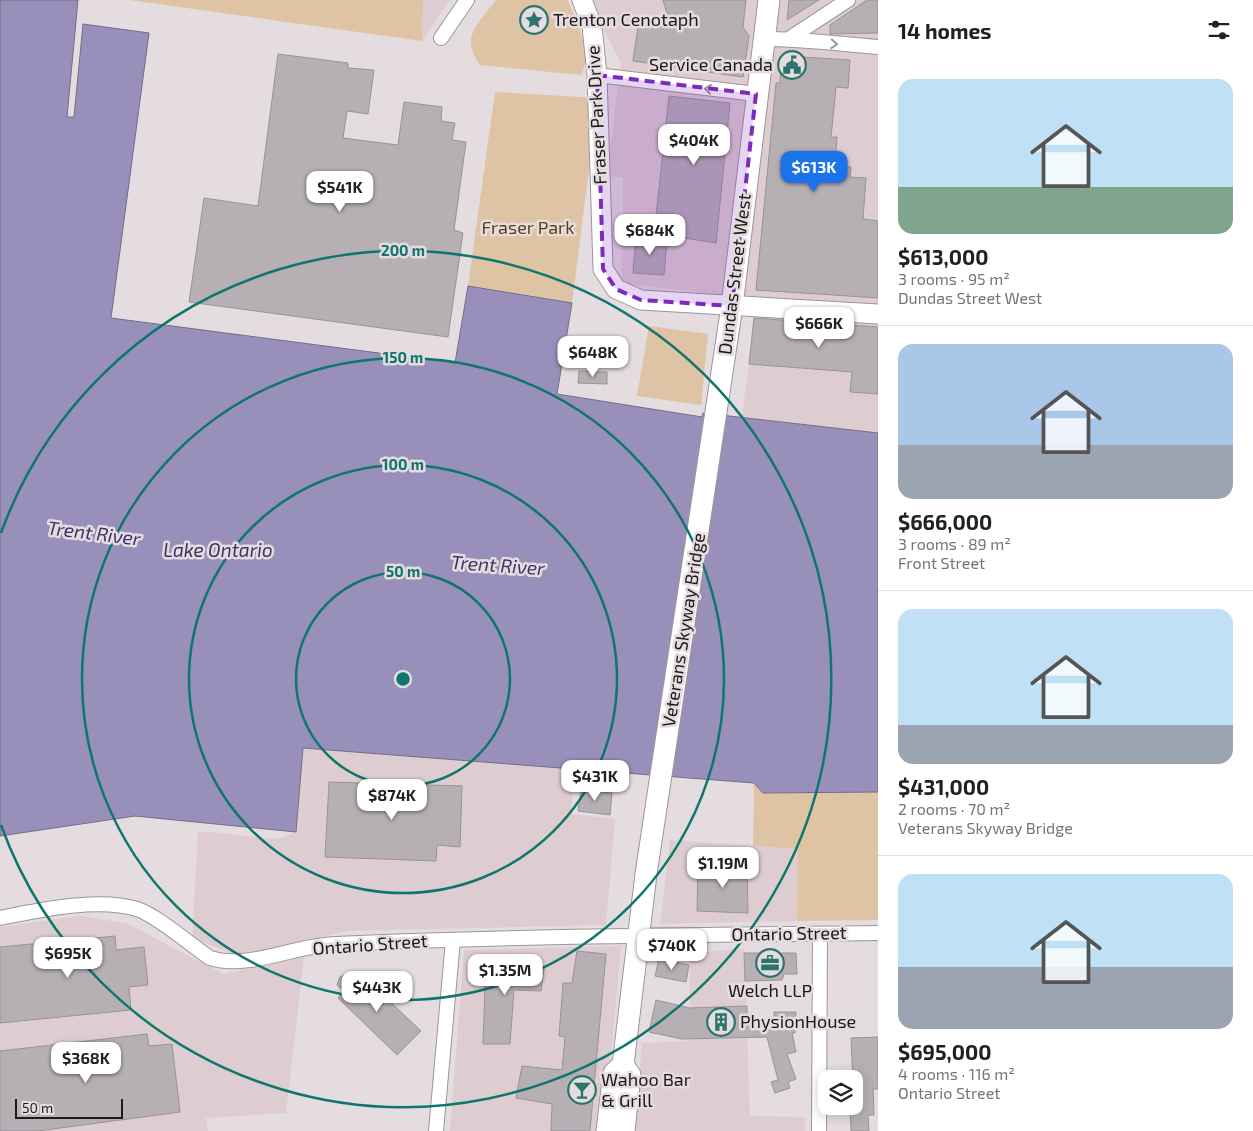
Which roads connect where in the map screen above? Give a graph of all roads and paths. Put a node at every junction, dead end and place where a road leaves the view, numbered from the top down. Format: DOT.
graph roads {
  1 [pos="467,0"];
  2 [pos="582,0"];
  3 [pos="769,0"];
  4 [pos="848,0"];
  5 [pos="441,38"];
  6 [pos="790,38"];
  7 [pos="765,39"];
  8 [pos="878,47"];
  9 [pos="598,75"];
  10 [pos="756,94"];
  11 [pos="732,306"];
  12 [pos="878,314"];
  13 [pos="719,399"];
  14 [pos="0,918"];
  15 [pos="878,933"];
  16 [pos="820,934"];
  17 [pos="638,936"];
  18 [pos="453,940"];
  19 [pos="623,1065"];
  20 [pos="436,1131"];
  21 [pos="607,1131"];
  22 [pos="624,1131"];
  23 [pos="819,1131"];
  1 -- 5 [label="street"];
  2 -- 9 [label="street, Fraser Park Drive"];
  3 -- 7 [label="main road, Dundas Street West"];
  4 -- 6 [label="street"];
  6 -- 7 [label="street"];
  6 -- 8 [label="street, one-way"];
  7 -- 10 [label="main road, Dundas Street West"];
  10 -- 9 [label="street, one-way"];
  9 -- 11 [label="street, Fraser Park Drive"];
  10 -- 11 [label="main road, Dundas Street West"];
  11 -- 12 [label="street, Fraser Park Drive"];
  11 -- 13 [label="main road, Dundas Street West"];
  13 -- 17 [label="main road, Veterans Skyway Bridge"];
  14 -- 18 [label="street, Ontario Street"];
  15 -- 16 [label="street, Ontario Street"];
  16 -- 17 [label="street, Ontario Street"];
  16 -- 23 [label="street"];
  17 -- 18 [label="street, Ontario Street"];
  17 -- 19 [label="main road, Veterans Skyway Bridge"];
  18 -- 20 [label="street"];
  19 -- 21 [label="main road"];
  19 -- 22 [label="main road"];
}
